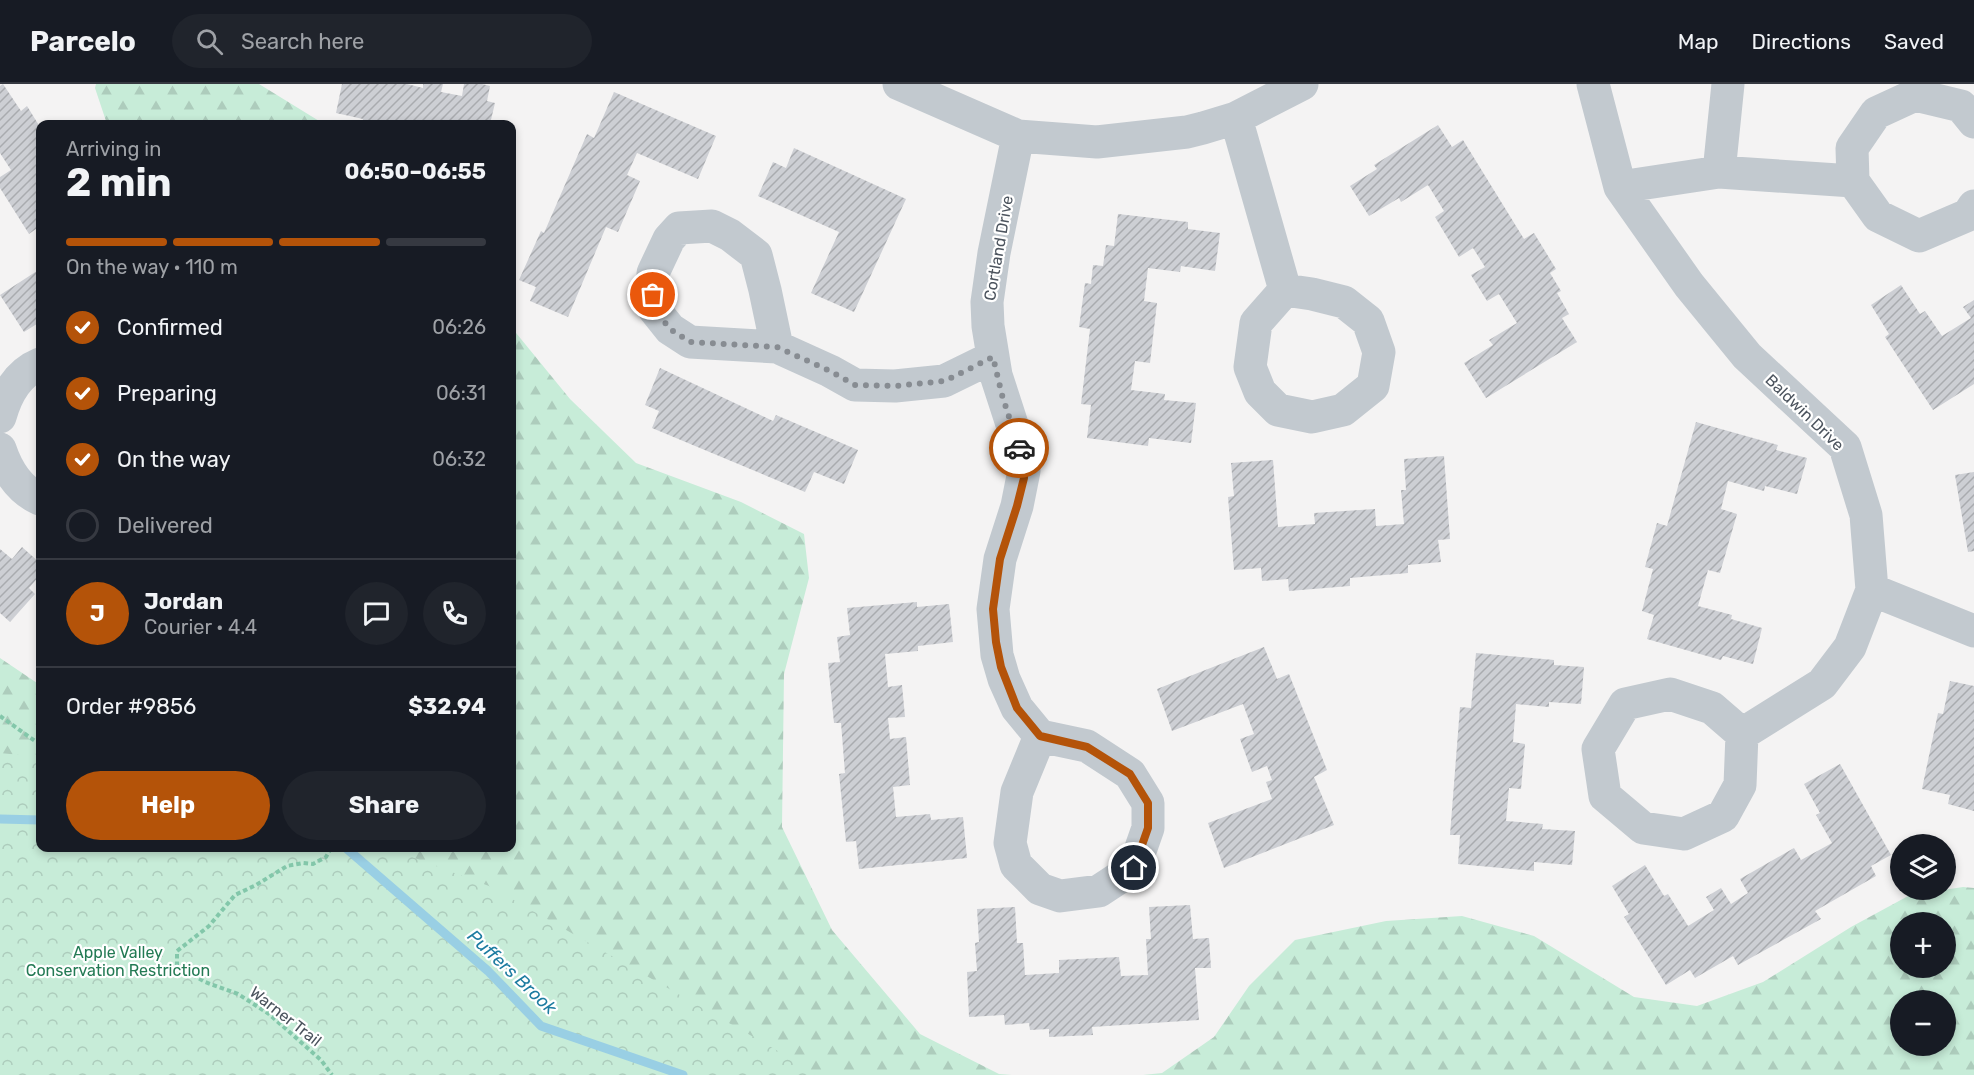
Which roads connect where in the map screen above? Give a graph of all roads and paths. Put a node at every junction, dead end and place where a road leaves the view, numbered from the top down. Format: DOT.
graph roads {
  1 [pos="899,84"];
  2 [pos="1302,84"];
  3 [pos="1593,84"];
  4 [pos="1728,84"];
  5 [pos="1236,118"];
  6 [pos="1974,122"];
  7 [pos="1018,136"];
  8 [pos="1719,172"];
  9 [pos="1852,181"];
  10 [pos="1620,187"];
  11 [pos="1974,206"];
  12 [pos="1284,290"];
  13 [pos="777,347"];
  14 [pos="993,357"];
  15 [pos="36,366"];
  16 [pos="0,417"];
  17 [pos="0,449"];
  18 [pos="36,496"];
  19 [pos="1872,590"];
  20 [pos="1974,631"];
  21 [pos="0,716"];
  22 [pos="1742,734"];
  23 [pos="1040,736"];
  24 [pos="36,741"];
  25 [pos="329,852"];
  26 [pos="332,1075"];
  1 -- 7 [label="street"];
  2 -- 5 [label="street"];
  3 -- 10 [label="street, Baldwin Drive"];
  4 -- 8 [label="street"];
  5 -- 7 [label="street"];
  5 -- 12 [label="street"];
  6 -- 9 [label="street"];
  7 -- 14 [label="street, Cortland Drive"];
  8 -- 9 [label="street"];
  8 -- 10 [label="street"];
  9 -- 11 [label="street"];
  10 -- 19 [label="street, Baldwin Drive"];
  13 -- 14 [label="street"];
  14 -- 23 [label="street, Cortland Drive"];
  15 -- 16 [label="street"];
  17 -- 18 [label="street"];
  19 -- 20 [label="street"];
  19 -- 22 [label="street, Baldwin Drive"];
  21 -- 24 [label="path"];
  22 -- 22 [label="street"];
  23 -- 23 [label="street"];
  25 -- 26 [label="path, Warner Trail"];
}
